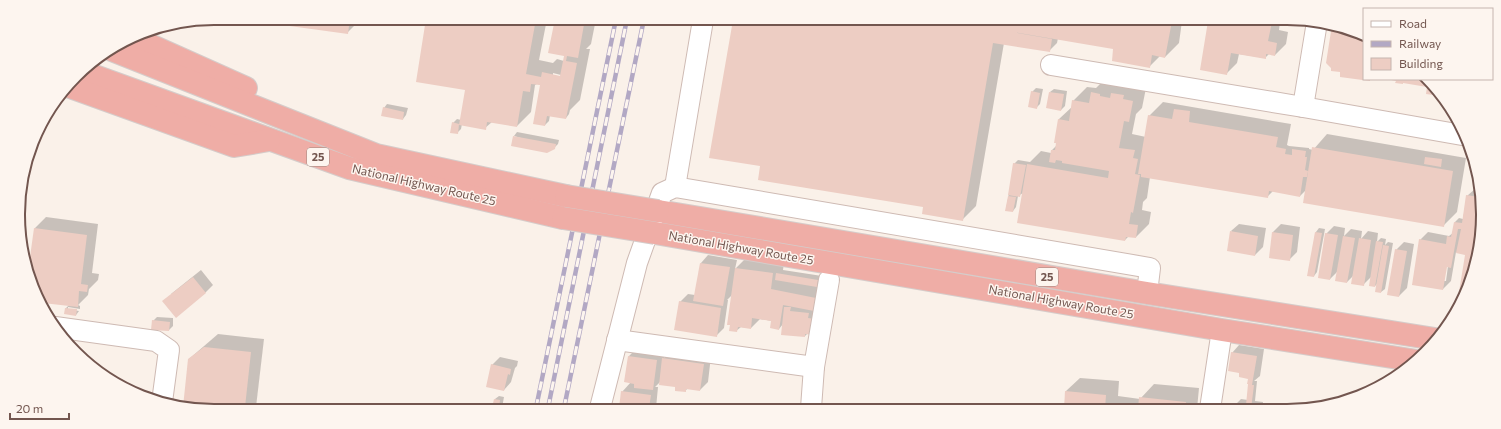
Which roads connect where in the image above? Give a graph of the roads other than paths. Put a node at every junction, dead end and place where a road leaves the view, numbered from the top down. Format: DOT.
graph roads {
  1 [pos="702,25"];
  2 [pos="1316,28"];
  3 [pos="139,40"];
  4 [pos="117,52"];
  5 [pos="1051,65"];
  6 [pos="88,74"];
  7 [pos="74,88"];
  8 [pos="255,107"];
  9 [pos="1303,107"];
  10 [pos="1458,134"];
  11 [pos="270,139"];
  12 [pos="675,188"];
  13 [pos="829,280"];
  14 [pos="1147,294"];
  15 [pos="63,329"];
  16 [pos="1222,330"];
  17 [pos="1430,338"];
  18 [pos="617,340"];
  19 [pos="1408,360"];
  20 [pos="814,366"];
  21 [pos="163,397"];
  22 [pos="601,404"];
  23 [pos="811,404"];
  24 [pos="1211,404"];
  1 -- 12 [label="street"];
  2 -- 9 [label="street"];
  3 -- 8 [label="highway"];
  4 -- 8 [label="highway, National Highway Route 25 / 25"];
  5 -- 9 [label="street"];
  6 -- 11 [label="highway, National Highway Route 25 / 25"];
  7 -- 11 [label="highway"];
  8 -- 14 [label="highway, National Highway Route 25 / 25, bridge"];
  9 -- 10 [label="street"];
  11 -- 16 [label="highway, National Highway Route 25 / 25, bridge"];
  12 -- 14 [label="street"];
  12 -- 18 [label="street"];
  13 -- 20 [label="street"];
  14 -- 17 [label="highway, National Highway Route 25 / 25"];
  15 -- 21 [label="street"];
  16 -- 19 [label="highway, National Highway Route 25 / 25"];
  16 -- 24 [label="street"];
  18 -- 20 [label="street"];
  18 -- 22 [label="street"];
  20 -- 23 [label="street"];
}
